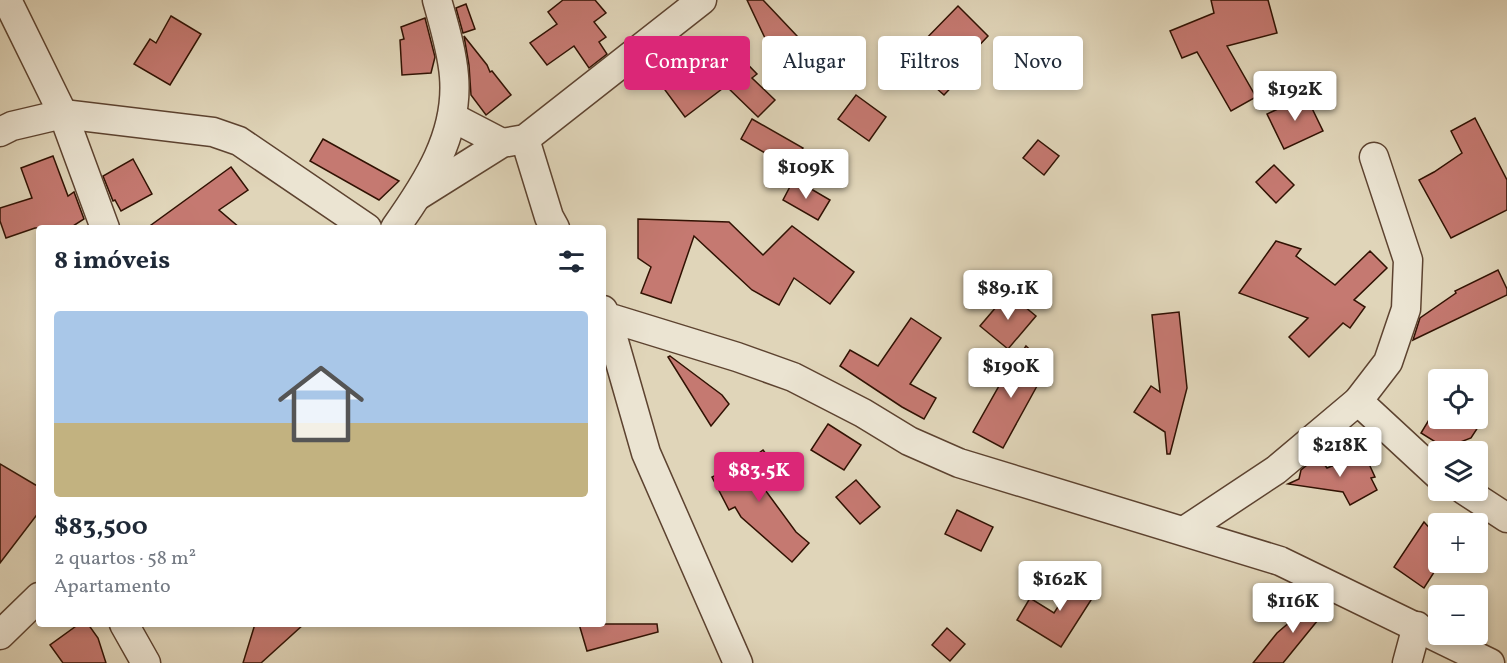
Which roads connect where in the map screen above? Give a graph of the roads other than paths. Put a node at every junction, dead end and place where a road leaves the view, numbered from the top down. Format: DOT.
graph roads {
  1 [pos="7,0"];
  2 [pos="436,0"];
  3 [pos="702,0"];
  4 [pos="63,114"];
  5 [pos="452,117"];
  6 [pos="0,132"];
  7 [pos="514,141"];
  8 [pos="1374,157"];
  9 [pos="419,195"];
  10 [pos="104,225"];
  11 [pos="363,225"];
  12 [pos="397,225"];
  13 [pos="553,225"];
  14 [pos="606,313"];
  15 [pos="606,316"];
  16 [pos="1358,401"];
  17 [pos="1428,466"];
  18 [pos="1481,501"];
  19 [pos="1507,518"];
  20 [pos="1184,531"];
  21 [pos="36,600"];
  22 [pos="1417,626"];
  23 [pos="126,627"];
  24 [pos="0,635"];
  25 [pos="146,663"];
  26 [pos="738,663"];
  27 [pos="1407,663"];
  28 [pos="1490,663"];
  1 -- 4 [label="street"];
  2 -- 5 [label="street"];
  3 -- 7 [label="street"];
  4 -- 6 [label="street"];
  4 -- 10 [label="street"];
  4 -- 11 [label="street"];
  5 -- 7 [label="street"];
  5 -- 9 [label="street"];
  7 -- 9 [label="street"];
  7 -- 13 [label="street"];
  8 -- 16 [label="street"];
  9 -- 12 [label="street"];
  14 -- 20 [label="street"];
  15 -- 26 [label="street"];
  16 -- 17 [label="street"];
  16 -- 20 [label="street"];
  18 -- 19 [label="street"];
  20 -- 22 [label="street"];
  21 -- 24 [label="street"];
  22 -- 27 [label="street"];
  22 -- 28 [label="street"];
  23 -- 25 [label="street"];
}
